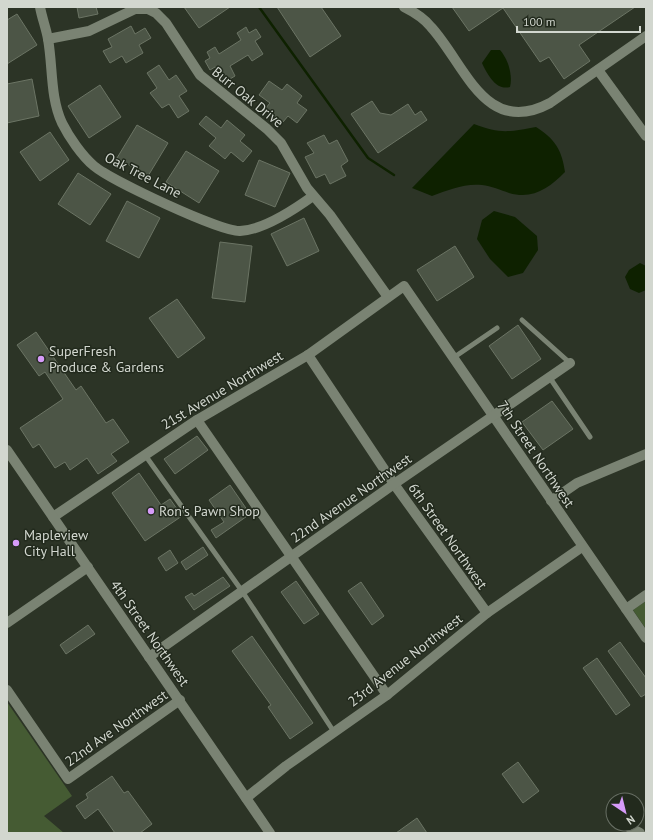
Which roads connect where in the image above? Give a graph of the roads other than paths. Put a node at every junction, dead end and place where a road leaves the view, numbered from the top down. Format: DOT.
graph roads {
  1 [pos="40,7"];
  2 [pos="404,7"];
  3 [pos="646,36"];
  4 [pos="48,39"];
  5 [pos="598,70"];
  6 [pos="646,136"];
  7 [pos="313,196"];
  8 [pos="404,286"];
  9 [pos="388,297"];
  10 [pos="522,320"];
  11 [pos="497,328"];
  12 [pos="308,355"];
  13 [pos="453,358"];
  14 [pos="570,363"];
  15 [pos="550,378"];
  16 [pos="494,417"];
  17 [pos="197,420"];
  18 [pos="590,437"];
  19 [pos="7,450"];
  20 [pos="646,454"];
  21 [pos="145,455"];
  22 [pos="394,484"];
  23 [pos="551,501"];
  24 [pos="53,517"];
  25 [pos="582,547"];
  26 [pos="291,556"];
  27 [pos="88,567"];
  28 [pos="242,591"];
  29 [pos="646,595"];
  30 [pos="626,609"];
  31 [pos="487,613"];
  32 [pos="7,623"];
  33 [pos="646,638"];
  34 [pos="150,657"];
  35 [pos="7,690"];
  36 [pos="387,695"];
  37 [pos="180,700"];
  38 [pos="334,732"];
  39 [pos="246,798"];
  40 [pos="270,833"];
  1 -- 4 [label="street, Oak Tree Lane"];
  2 -- 5 [label="street"];
  3 -- 5 [label="street"];
  4 -- 7 [label="street, Burr Oak Drive"];
  4 -- 7 [label="street, Oak Tree Lane"];
  5 -- 6 [label="street"];
  7 -- 9 [label="street, Burr Oak Drive"];
  8 -- 9 [label="street, 21st Avenue Northwest"];
  8 -- 13 [label="street, 7th Street Northwest"];
  9 -- 12 [label="street, 21st Avenue Northwest"];
  10 -- 14 [label="lane"];
  11 -- 13 [label="lane"];
  12 -- 17 [label="street, 21st Avenue Northwest"];
  12 -- 22 [label="street, 6th Street Northwest"];
  13 -- 16 [label="street, 7th Street Northwest"];
  14 -- 15 [label="street, 22nd Avenue Northwest"];
  15 -- 16 [label="street, 22nd Avenue Northwest"];
  15 -- 18 [label="lane"];
  16 -- 22 [label="street, 22nd Avenue Northwest"];
  16 -- 23 [label="street, 7th Street Northwest"];
  17 -- 21 [label="street, 21st Avenue Northwest"];
  17 -- 26 [label="street"];
  19 -- 24 [label="street, 4th Street Northwest"];
  20 -- 23 [label="street"];
  21 -- 24 [label="street, 21st Avenue Northwest"];
  21 -- 28 [label="lane"];
  22 -- 26 [label="street, 22nd Avenue Northwest"];
  22 -- 31 [label="street, 6th Street Northwest"];
  23 -- 25 [label="street, 7th Street Northwest"];
  24 -- 27 [label="street, 4th Street Northwest"];
  25 -- 30 [label="street, 7th Street Northwest"];
  25 -- 31 [label="street, 23rd Avenue Northwest"];
  26 -- 28 [label="street, 22nd Avenue Northwest"];
  26 -- 36 [label="street"];
  27 -- 32 [label="street"];
  27 -- 34 [label="street, 4th Street Northwest"];
  28 -- 34 [label="street, 22nd Avenue Northwest"];
  28 -- 38 [label="lane"];
  29 -- 30 [label="street"];
  30 -- 33 [label="street, 7th Street Northwest"];
  31 -- 36 [label="street, 23rd Avenue Northwest"];
  34 -- 37 [label="street, 4th Street Northwest"];
  35 -- 37 [label="street, 22nd Ave Northwest"];
  36 -- 38 [label="street, 23rd Avenue Northwest"];
  37 -- 39 [label="street, 4th Street Northwest"];
  38 -- 39 [label="street, 23rd Avenue Northwest"];
  39 -- 40 [label="street, 4th Street Northwest"];
}
